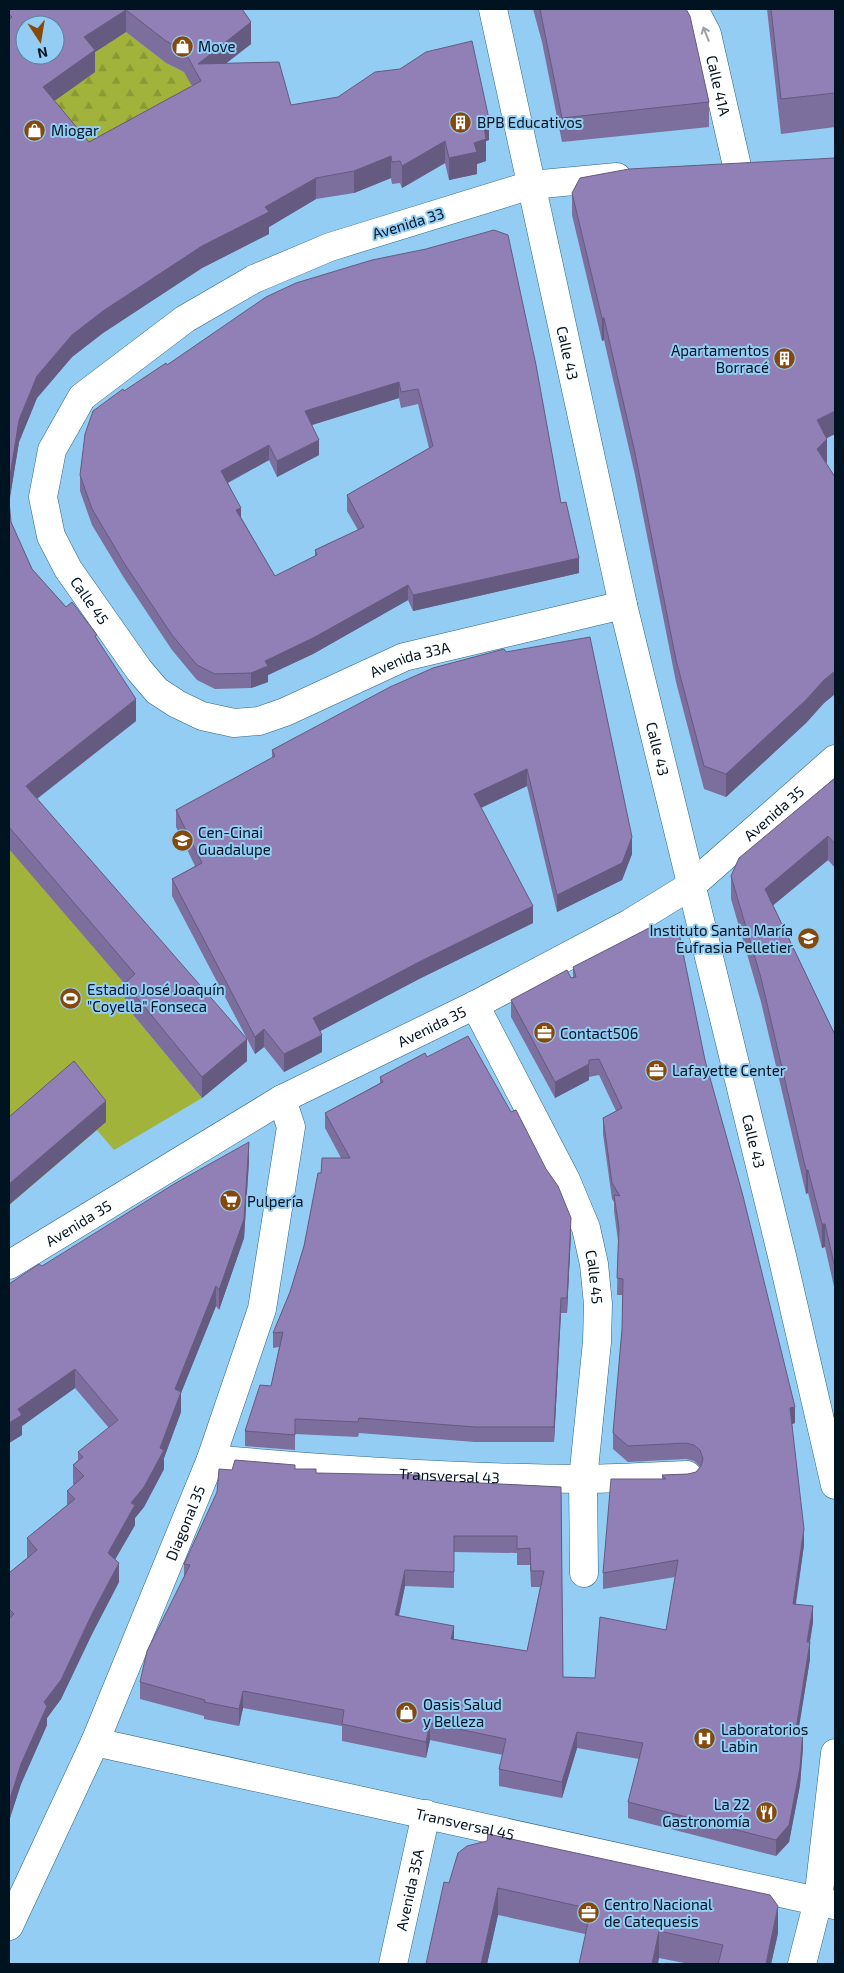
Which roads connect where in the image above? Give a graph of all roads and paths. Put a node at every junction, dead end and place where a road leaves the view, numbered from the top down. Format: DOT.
graph roads {
  1 [pos="493,9"];
  2 [pos="694,9"];
  3 [pos="767,165"];
  4 [pos="737,166"];
  5 [pos="708,169"];
  6 [pos="639,175"];
  7 [pos="530,185"];
  8 [pos="52,450"];
  9 [pos="623,605"];
  10 [pos="202,716"];
  11 [pos="835,759"];
  12 [pos="692,885"];
  13 [pos="475,1005"];
  14 [pos="282,1099"];
  15 [pos="9,1265"];
  16 [pos="211,1460"];
  17 [pos="687,1475"];
  18 [pos="584,1479"];
  19 [pos="835,1485"];
  20 [pos="584,1573"];
  21 [pos="95,1742"];
  22 [pos="835,1754"];
  23 [pos="426,1814"];
  24 [pos="826,1903"];
  25 [pos="9,1926"];
  26 [pos="393,1964"];
  27 [pos="802,1964"];
  1 -- 7 [label="street, Calle 43"];
  4 -- 2 [label="street, Calle 41A, one-way"];
  3 -- 4 [label="street"];
  4 -- 5 [label="street"];
  6 -- 7 [label="street, Avenida 33"];
  7 -- 8 [label="street, Avenida 33"];
  7 -- 9 [label="street, Calle 43"];
  8 -- 10 [label="street, Calle 45"];
  9 -- 10 [label="street, Avenida 33A"];
  9 -- 12 [label="street, Calle 43"];
  11 -- 12 [label="street, Avenida 35"];
  12 -- 13 [label="street, Avenida 35"];
  12 -- 19 [label="street, Calle 43"];
  13 -- 14 [label="street, Avenida 35"];
  13 -- 18 [label="street, Calle 45"];
  14 -- 15 [label="street, Avenida 35"];
  14 -- 16 [label="street, Diagonal 35"];
  16 -- 18 [label="street, Transversal 43"];
  16 -- 21 [label="street, Diagonal 35"];
  17 -- 18 [label="street, Transversal 43"];
  18 -- 20 [label="street, Calle 45"];
  21 -- 23 [label="street, Transversal 45"];
  21 -- 25 [label="street, Diagonal 35"];
  22 -- 24 [label="street"];
  23 -- 24 [label="street, Transversal 45"];
  23 -- 26 [label="street, Avenida 35A"];
  24 -- 27 [label="street"];
}
